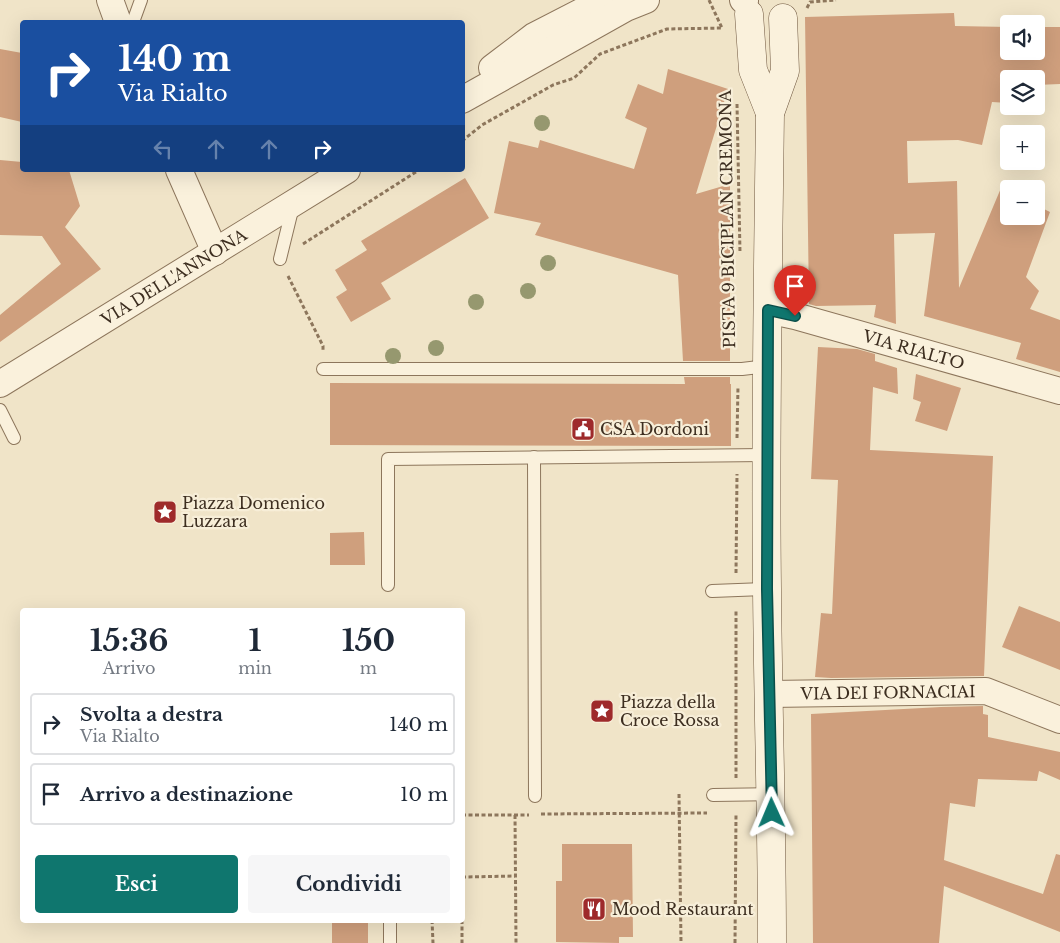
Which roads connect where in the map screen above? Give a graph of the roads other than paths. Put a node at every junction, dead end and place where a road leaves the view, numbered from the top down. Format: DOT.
graph roads {
  1 [pos="110,0"];
  2 [pos="141,0"];
  3 [pos="624,2"];
  4 [pos="745,4"];
  5 [pos="787,9"];
  6 [pos="117,20"];
  7 [pos="133,20"];
  8 [pos="465,90"];
  9 [pos="465,98"];
  10 [pos="770,113"];
  11 [pos="180,172"];
  12 [pos="344,172"];
  13 [pos="294,203"];
  14 [pos="216,252"];
  15 [pos="280,259"];
  16 [pos="768,310"];
  17 [pos="755,368"];
  18 [pos="323,370"];
  19 [pos="0,384"];
  20 [pos="1060,391"];
  21 [pos="0,410"];
  22 [pos="14,438"];
  23 [pos="766,455"];
  24 [pos="534,457"];
  25 [pos="388,585"];
  26 [pos="767,589"];
  27 [pos="712,591"];
  28 [pos="769,694"];
  29 [pos="1060,720"];
  30 [pos="772,794"];
  31 [pos="713,795"];
  32 [pos="535,796"];
  33 [pos="390,923"];
  34 [pos="390,943"];
  35 [pos="772,943"];
  1 -- 6 [label="street"];
  2 -- 7 [label="lane"];
  3 -- 8 [label="street"];
  3 -- 9 [label="street"];
  4 -- 5 [label="main road"];
  4 -- 10 [label="main road"];
  5 -- 10 [label="main road"];
  10 -- 16 [label="main road"];
  11 -- 14 [label="street"];
  12 -- 13 [label="street, VIA DELL'ANNONA"];
  13 -- 14 [label="street, VIA DELL'ANNONA"];
  13 -- 15 [label="lane"];
  14 -- 19 [label="street, VIA DELL'ANNONA"];
  16 -- 17 [label="main road"];
  16 -- 20 [label="street, VIA RIALTO"];
  17 -- 18 [label="lane"];
  17 -- 23 [label="main road"];
  21 -- 22 [label="lane"];
  23 -- 24 [label="lane"];
  23 -- 26 [label="main road"];
  24 -- 25 [label="lane"];
  24 -- 32 [label="lane"];
  26 -- 27 [label="lane"];
  26 -- 28 [label="main road"];
  28 -- 29 [label="street, VIA DEI FORNACIAI"];
  28 -- 30 [label="main road"];
  30 -- 31 [label="lane"];
  30 -- 35 [label="main road"];
  33 -- 34 [label="lane"];
}
